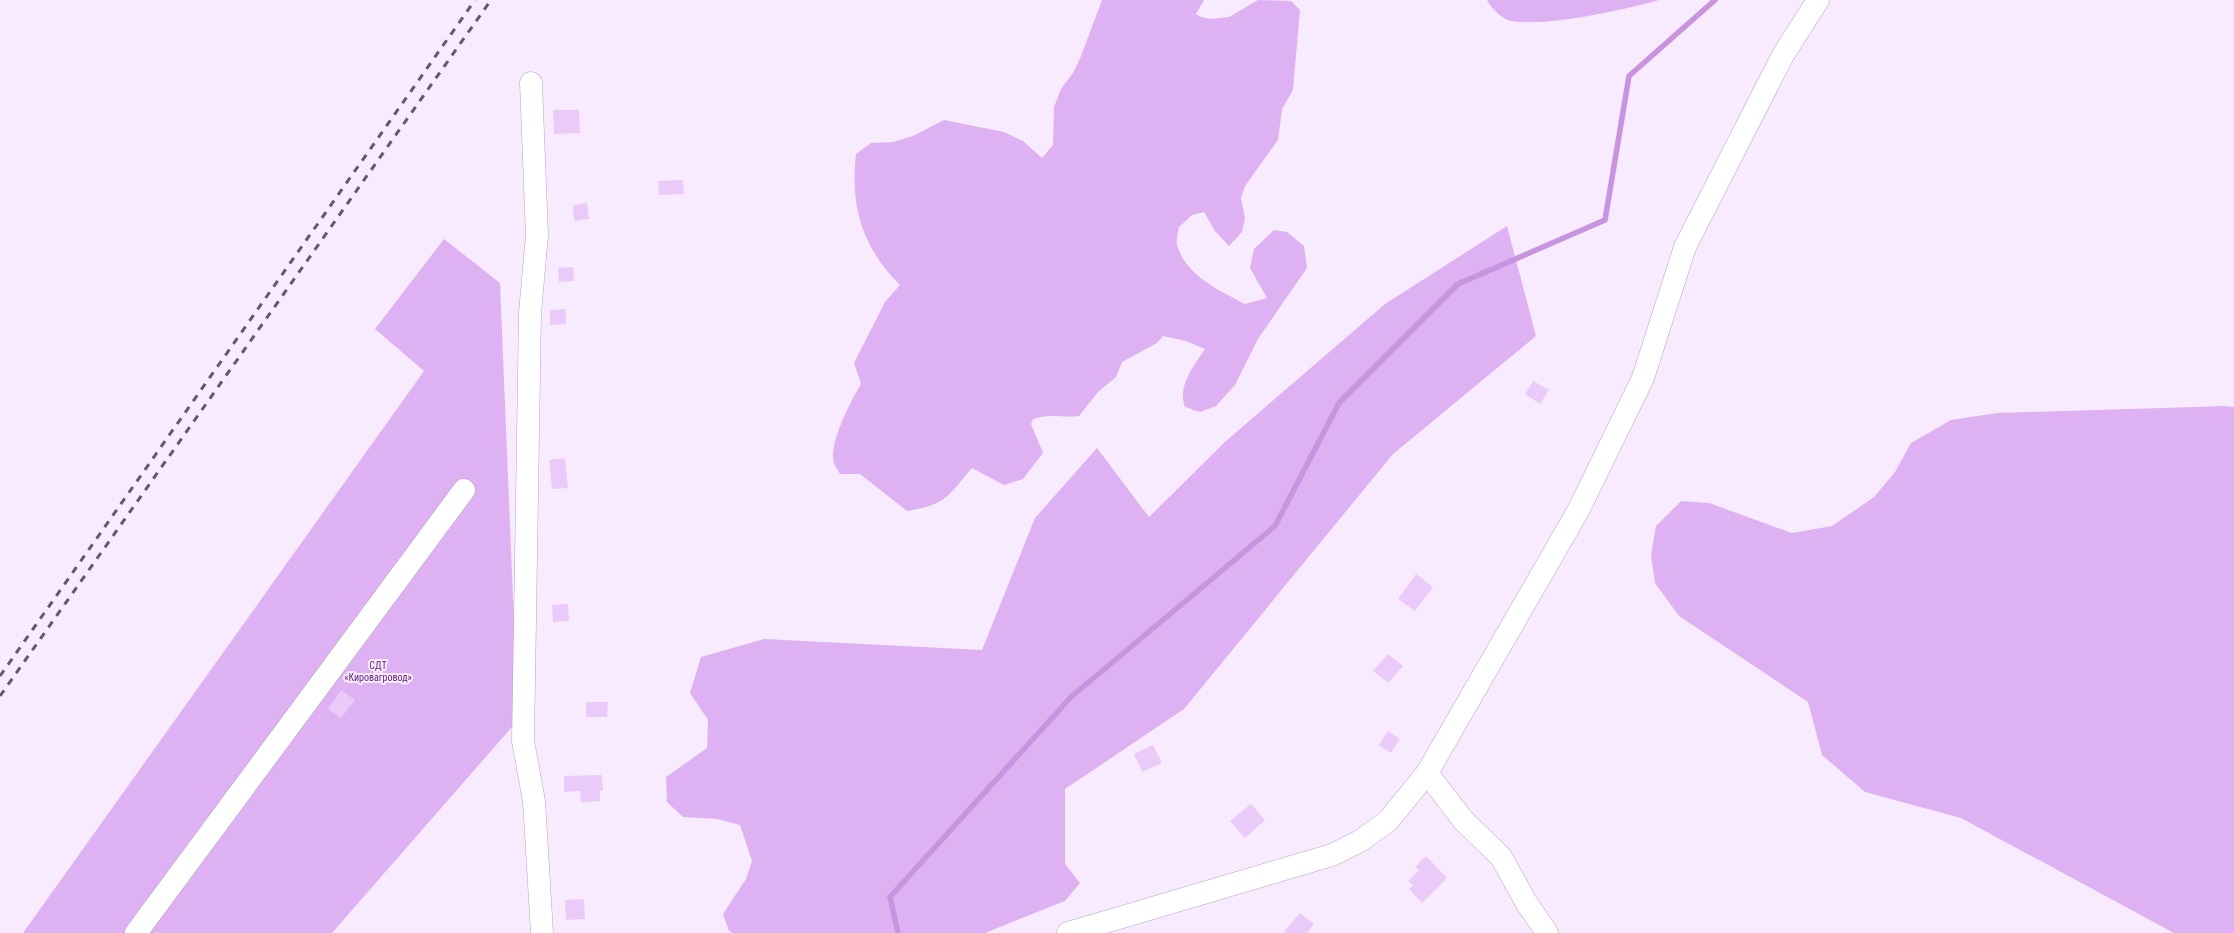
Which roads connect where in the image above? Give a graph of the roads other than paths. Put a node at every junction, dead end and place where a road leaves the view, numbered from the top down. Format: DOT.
graph roads {
  1 [pos="1818,0"];
  2 [pos="531,83"];
  3 [pos="464,490"];
  4 [pos="1427,773"];
  5 [pos="136,933"];
  6 [pos="542,933"];
  7 [pos="1068,933"];
  8 [pos="1547,933"];
  1 -- 4 [label="street"];
  2 -- 6 [label="street"];
  3 -- 5 [label="street"];
  4 -- 7 [label="street"];
  4 -- 8 [label="street"];
}
